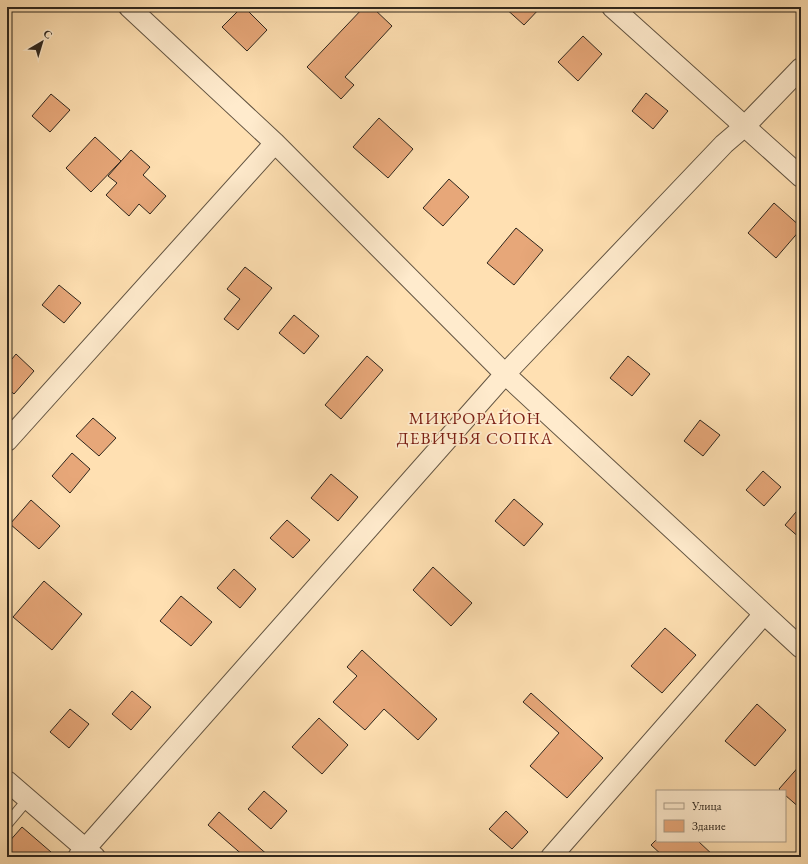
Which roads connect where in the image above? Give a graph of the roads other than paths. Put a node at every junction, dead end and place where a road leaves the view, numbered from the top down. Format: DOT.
graph roads {
  1 [pos="129,7"];
  2 [pos="612,7"];
  3 [pos="801,68"];
  4 [pos="745,126"];
  5 [pos="275,143"];
  6 [pos="801,176"];
  7 [pos="506,374"];
  8 [pos="7,441"];
  9 [pos="764,614"];
  10 [pos="801,648"];
  11 [pos="7,781"];
  12 [pos="28,800"];
  13 [pos="7,824"];
  14 [pos="86,854"];
  15 [pos="551,857"];
  1 -- 5 [label="street"];
  2 -- 4 [label="street"];
  3 -- 4 [label="street"];
  4 -- 6 [label="street"];
  4 -- 7 [label="street"];
  5 -- 7 [label="street"];
  5 -- 8 [label="street"];
  7 -- 9 [label="street"];
  7 -- 14 [label="street"];
  9 -- 10 [label="street"];
  9 -- 15 [label="street"];
  11 -- 12 [label="street"];
  12 -- 13 [label="lane"];
  12 -- 14 [label="street"];
}
